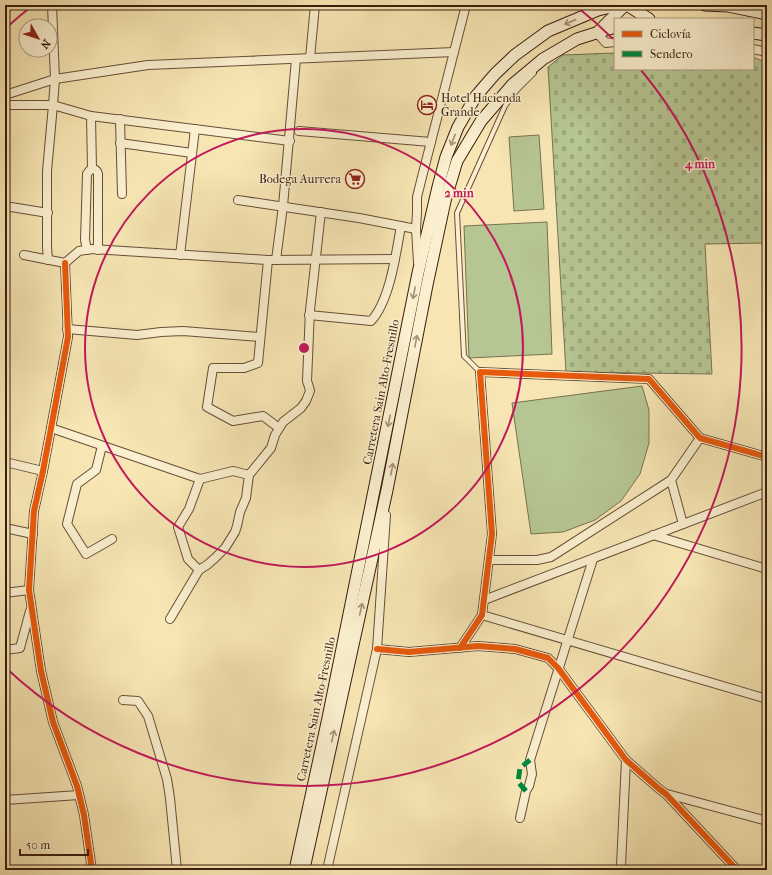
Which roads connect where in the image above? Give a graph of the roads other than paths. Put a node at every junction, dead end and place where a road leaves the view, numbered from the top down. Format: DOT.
graph roads {
  1 [pos="52,5"];
  2 [pos="315,5"];
  3 [pos="466,5"];
  4 [pos="620,5"];
  5 [pos="626,5"];
  6 [pos="706,5"];
  7 [pos="727,5"];
  8 [pos="767,14"];
  9 [pos="647,18"];
  10 [pos="614,27"];
  11 [pos="597,33"];
  12 [pos="754,33"];
  13 [pos="767,35"];
  14 [pos="614,42"];
  15 [pos="754,49"];
  16 [pos="454,52"];
  17 [pos="767,52"];
  18 [pos="310,58"];
  19 [pos="296,59"];
  20 [pos="541,65"];
  21 [pos="55,79"];
  22 [pos="5,95"];
  23 [pos="5,105"];
  24 [pos="53,105"];
  25 [pos="91,116"];
  26 [pos="120,119"];
  27 [pos="195,129"];
  28 [pos="299,131"];
  29 [pos="290,141"];
  30 [pos="431,142"];
  31 [pos="120,143"];
  32 [pos="192,153"];
  33 [pos="92,169"];
  34 [pos="122,194"];
  35 [pos="238,200"];
  36 [pos="5,206"];
  37 [pos="283,206"];
  38 [pos="321,212"];
  39 [pos="48,213"];
  40 [pos="401,226"];
  41 [pos="416,228"];
  42 [pos="87,250"];
  43 [pos="98,250"];
  44 [pos="24,255"];
  45 [pos="180,255"];
  46 [pos="395,259"];
  47 [pos="48,260"];
  48 [pos="272,260"];
  49 [pos="316,260"];
  50 [pos="65,263"];
  51 [pos="418,273"];
  52 [pos="428,278"];
  53 [pos="309,315"];
  54 [pos="67,329"];
  55 [pos="260,337"];
  56 [pos="480,372"];
  57 [pos="51,428"];
  58 [pos="279,428"];
  59 [pos="700,438"];
  60 [pos="102,446"];
  61 [pos="767,457"];
  62 [pos="5,462"];
  63 [pos="43,471"];
  64 [pos="250,475"];
  65 [pos="378,476"];
  66 [pos="200,479"];
  67 [pos="672,480"];
  68 [pos="387,490"];
  69 [pos="767,492"];
  70 [pos="683,524"];
  71 [pos="5,528"];
  72 [pos="33,534"];
  73 [pos="653,535"];
  74 [pos="112,539"];
  75 [pos="593,558"];
  76 [pos="489,560"];
  77 [pos="767,569"];
  78 [pos="199,570"];
  79 [pos="29,590"];
  80 [pos="5,593"];
  81 [pos="484,600"];
  82 [pos="32,606"];
  83 [pos="482,615"];
  84 [pos="170,619"];
  85 [pos="567,640"];
  86 [pos="460,648"];
  87 [pos="377,649"];
  88 [pos="5,650"];
  89 [pos="558,668"];
  90 [pos="767,699"];
  91 [pos="123,700"];
  92 [pos="626,760"];
  93 [pos="666,794"];
  94 [pos="79,796"];
  95 [pos="5,800"];
  96 [pos="520,818"];
  97 [pos="767,821"];
  98 [pos="92,870"];
  99 [pos="178,870"];
  100 [pos="295,870"];
  101 [pos="303,870"];
  102 [pos="327,870"];
  103 [pos="622,870"];
  104 [pos="737,870"];
  1 -- 21 [label="street"];
  2 -- 18 [label="street"];
  3 -- 16 [label="street"];
  4 -- 51 [label="main road, Carretera Sain Alto-Fresnillo, one-way"];
  5 -- 9 [label="main road"];
  5 -- 11 [label="main road"];
  6 -- 7 [label="main road"];
  7 -- 8 [label="main road"];
  10 -- 11 [label="main road"];
  11 -- 14 [label="street"];
  11 -- 20 [label="main road"];
  12 -- 13 [label="main road"];
  15 -- 17 [label="street"];
  16 -- 18 [label="street"];
  16 -- 30 [label="street"];
  18 -- 19 [label="street"];
  19 -- 21 [label="street"];
  19 -- 29 [label="street"];
  20 -- 52 [label="main road"];
  20 -- 56 [label="lane"];
  21 -- 22 [label="street"];
  21 -- 24 [label="street"];
  23 -- 24 [label="street"];
  24 -- 25 [label="street"];
  24 -- 39 [label="street"];
  25 -- 26 [label="street"];
  25 -- 33 [label="street"];
  26 -- 27 [label="street"];
  26 -- 31 [label="street"];
  27 -- 29 [label="street"];
  27 -- 32 [label="street"];
  28 -- 30 [label="street"];
  29 -- 37 [label="street"];
  30 -- 41 [label="street"];
  31 -- 32 [label="street"];
  31 -- 34 [label="street"];
  32 -- 45 [label="street"];
  33 -- 42 [label="street"];
  33 -- 43 [label="street"];
  35 -- 37 [label="street"];
  36 -- 39 [label="street"];
  37 -- 38 [label="street"];
  37 -- 48 [label="street"];
  38 -- 40 [label="street"];
  38 -- 49 [label="street"];
  39 -- 47 [label="street"];
  40 -- 41 [label="street"];
  40 -- 46 [label="street"];
  41 -- 51 [label="street"];
  42 -- 43 [label="street"];
  42 -- 50 [label="street"];
  43 -- 45 [label="street"];
  44 -- 47 [label="street"];
  45 -- 48 [label="street"];
  46 -- 49 [label="street"];
  46 -- 53 [label="street"];
  47 -- 50 [label="street"];
  48 -- 49 [label="street"];
  48 -- 55 [label="street"];
  49 -- 53 [label="street"];
  50 -- 54 [label="street"];
  51 -- 52 [label="street"];
  51 -- 65 [label="main road, Carretera Sain Alto-Fresnillo, one-way"];
  68 -- 52 [label="main road, one-way"];
  53 -- 58 [label="street"];
  54 -- 55 [label="street"];
  54 -- 57 [label="street"];
  55 -- 58 [label="street"];
  56 -- 59 [label="street"];
  56 -- 76 [label="street"];
  57 -- 60 [label="street"];
  57 -- 63 [label="street"];
  58 -- 64 [label="street"];
  59 -- 61 [label="street"];
  59 -- 67 [label="street"];
  60 -- 66 [label="street"];
  60 -- 74 [label="street"];
  62 -- 63 [label="street"];
  63 -- 72 [label="street"];
  64 -- 66 [label="street"];
  64 -- 78 [label="street"];
  65 -- 68 [label="street"];
  65 -- 100 [label="main road, Carretera Sain Alto-Fresnillo"];
  66 -- 78 [label="street"];
  67 -- 70 [label="street"];
  67 -- 76 [label="street"];
  68 -- 87 [label="street"];
  101 -- 68 [label="main road, one-way"];
  69 -- 70 [label="street"];
  70 -- 73 [label="street"];
  71 -- 72 [label="street"];
  72 -- 79 [label="street"];
  73 -- 75 [label="street"];
  73 -- 77 [label="street"];
  75 -- 81 [label="street"];
  75 -- 85 [label="street"];
  76 -- 81 [label="street"];
  78 -- 84 [label="street"];
  79 -- 80 [label="street"];
  79 -- 82 [label="street"];
  81 -- 83 [label="street"];
  82 -- 88 [label="street"];
  82 -- 94 [label="street"];
  83 -- 85 [label="street"];
  83 -- 86 [label="street"];
  85 -- 89 [label="street"];
  85 -- 90 [label="street"];
  86 -- 87 [label="street"];
  86 -- 89 [label="street"];
  87 -- 102 [label="street"];
  89 -- 92 [label="street"];
  89 -- 96 [label="street"];
  91 -- 99 [label="street"];
  92 -- 93 [label="street"];
  92 -- 103 [label="street"];
  93 -- 97 [label="street"];
  93 -- 104 [label="street"];
  94 -- 95 [label="street"];
  94 -- 98 [label="street"];
}
